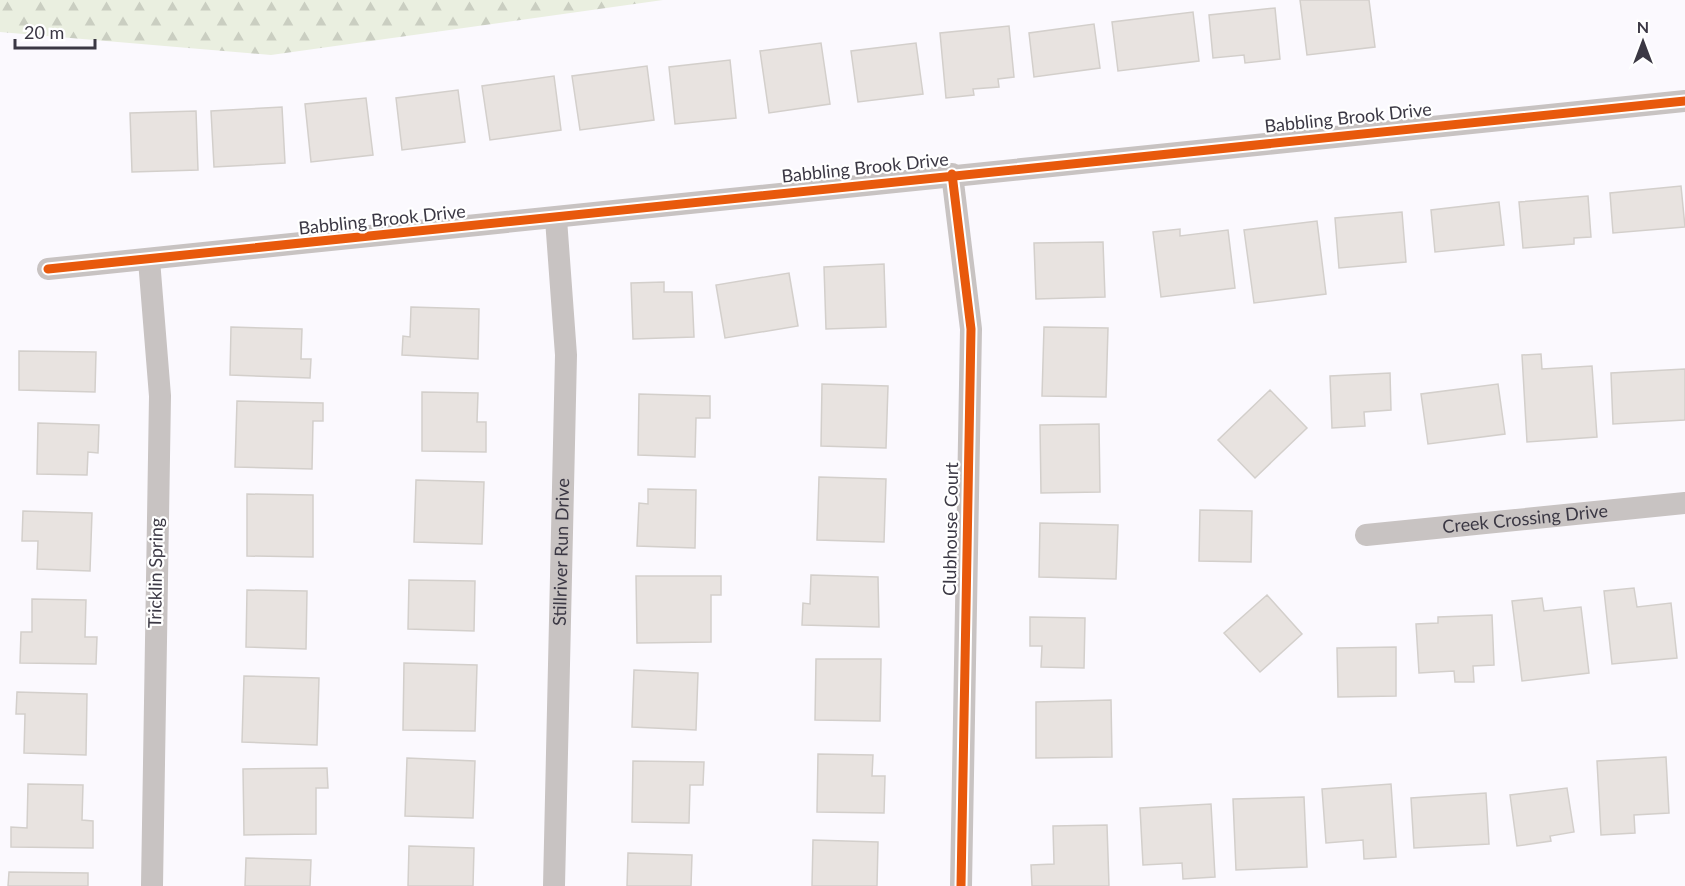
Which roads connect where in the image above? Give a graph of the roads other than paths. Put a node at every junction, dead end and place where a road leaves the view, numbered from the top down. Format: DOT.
graph roads {
  1 [pos="1685,101"];
  2 [pos="952,174"];
  3 [pos="556,219"];
  4 [pos="149,260"];
  5 [pos="48,269"];
  6 [pos="1685,503"];
  7 [pos="1366,535"];
  8 [pos="152,886"];
  9 [pos="554,886"];
  10 [pos="961,886"];
  1 -- 2 [label="street, Babbling Brook Drive"];
  2 -- 3 [label="street, Babbling Brook Drive"];
  2 -- 10 [label="street, Clubhouse Court"];
  3 -- 4 [label="street, Babbling Brook Drive"];
  3 -- 9 [label="street, Stillriver Run Drive"];
  4 -- 5 [label="street, Babbling Brook Drive"];
  4 -- 8 [label="street, Tricklin Spring"];
  6 -- 7 [label="street, Creek Crossing Drive"];
}
